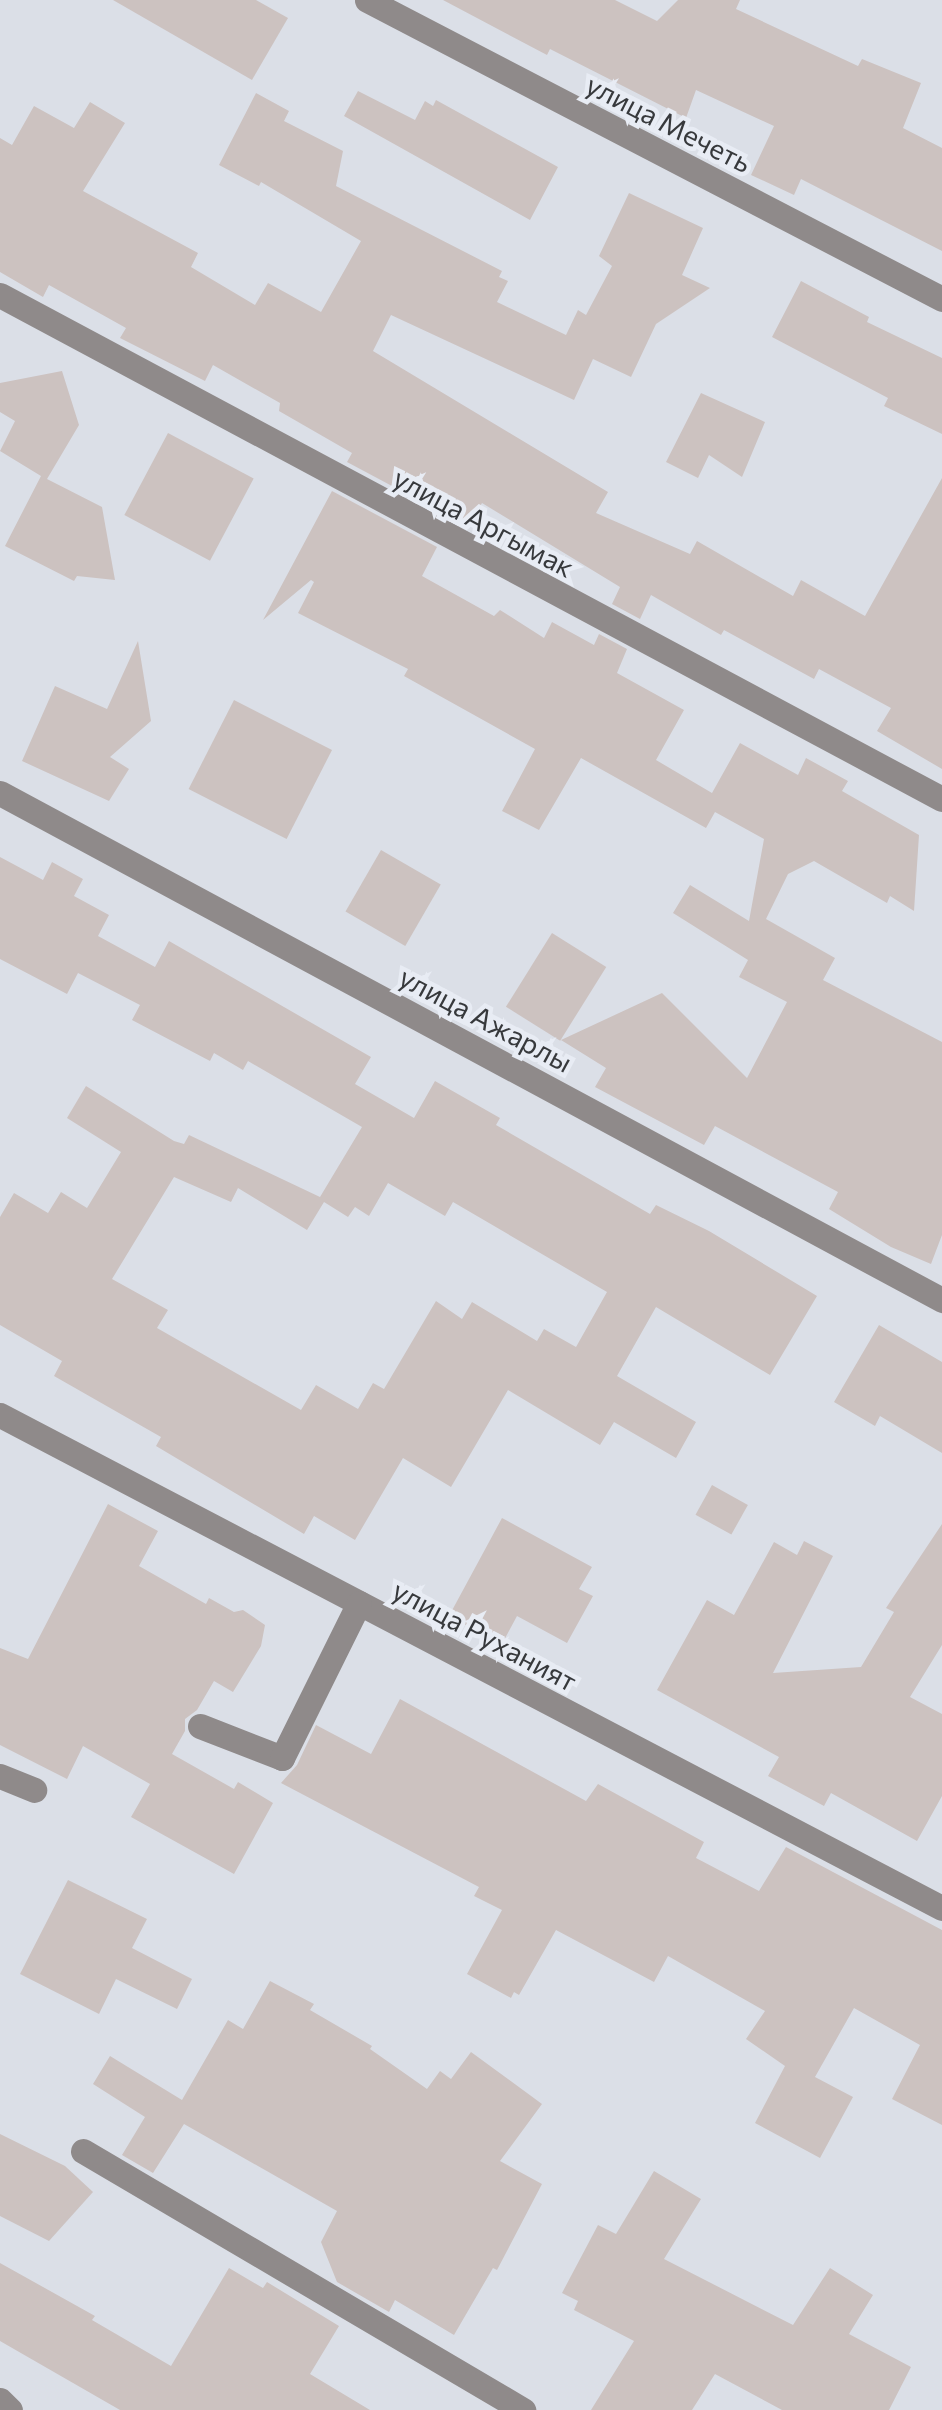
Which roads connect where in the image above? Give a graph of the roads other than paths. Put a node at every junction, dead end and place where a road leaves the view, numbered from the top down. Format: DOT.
graph roads {
  1 [pos="368,0"];
  2 [pos="0,295"];
  3 [pos="942,298"];
  4 [pos="0,793"];
  5 [pos="942,799"];
  6 [pos="942,1300"];
  7 [pos="0,1415"];
  8 [pos="358,1603"];
  9 [pos="200,1726"];
  10 [pos="0,1776"];
  11 [pos="34,1790"];
  12 [pos="942,1908"];
  13 [pos="84,2150"];
  14 [pos="0,2400"];
  15 [pos="10,2410"];
  16 [pos="523,2410"];
  1 -- 3 [label="street, улица Мечеть"];
  2 -- 5 [label="street, улица Аргымак"];
  4 -- 6 [label="street, улица Ажарлы"];
  7 -- 8 [label="street, улица Руханият"];
  8 -- 9 [label="street"];
  8 -- 12 [label="street, улица Руханият"];
  10 -- 11 [label="street"];
  13 -- 16 [label="street"];
  14 -- 15 [label="street"];
}
